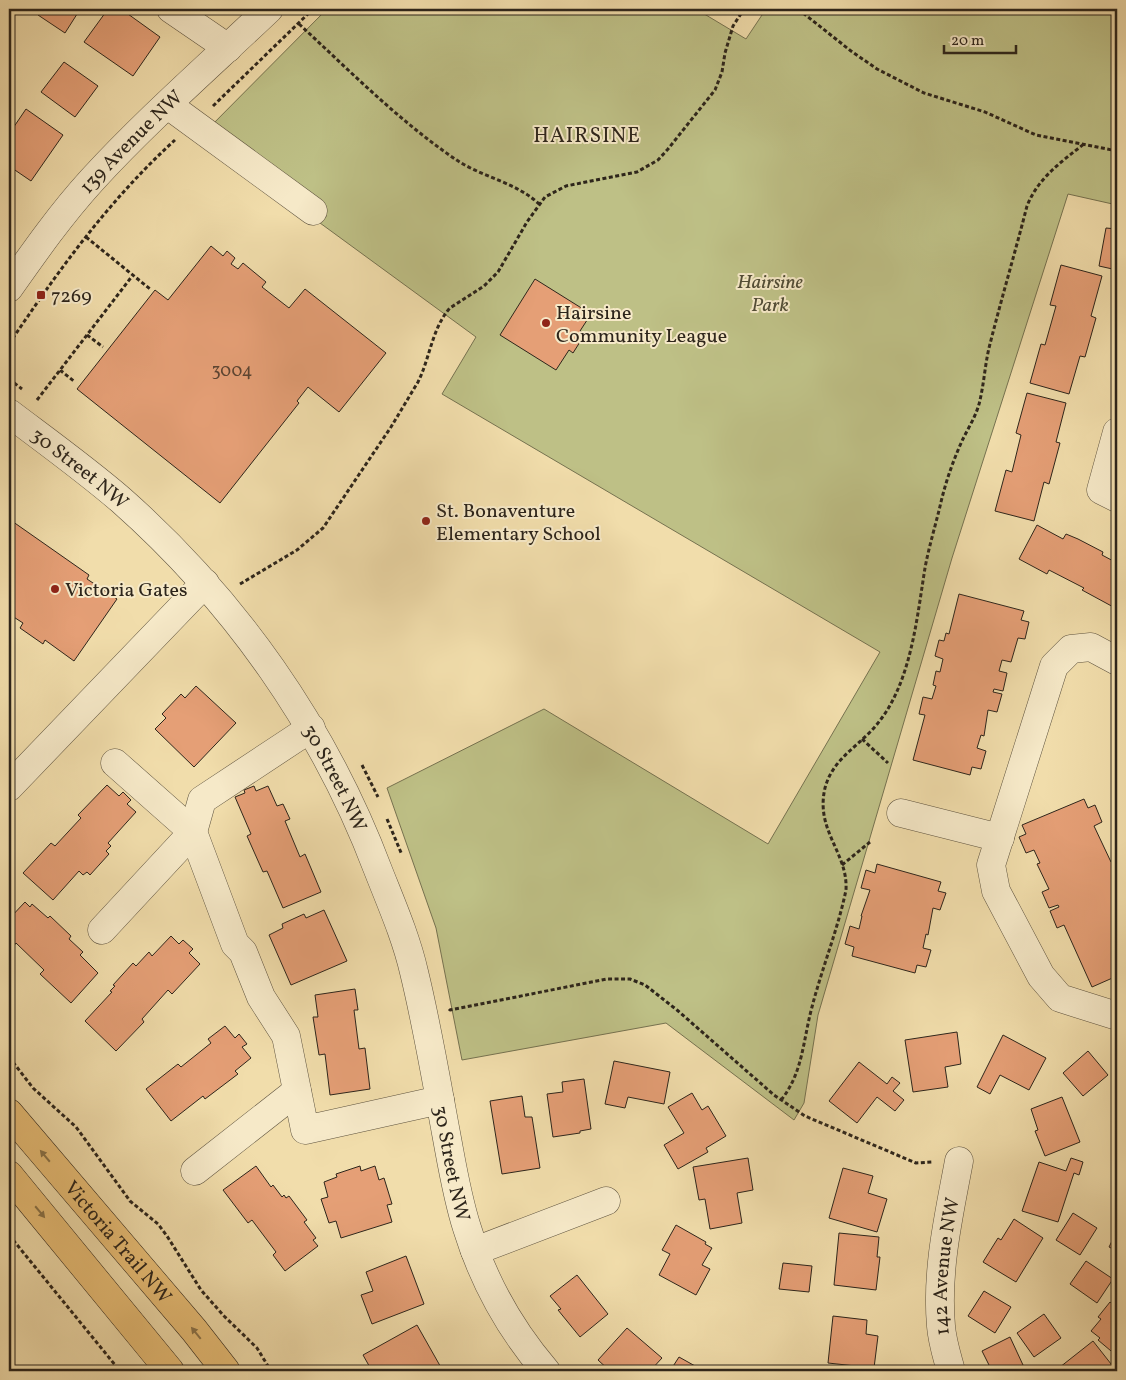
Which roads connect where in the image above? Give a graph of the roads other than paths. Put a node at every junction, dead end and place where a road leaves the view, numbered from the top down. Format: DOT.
graph roads {
  1 [pos="171,9"];
  2 [pos="269,9"];
  3 [pos="228,48"];
  4 [pos="168,105"];
  5 [pos="314,211"];
  6 [pos="9,288"];
  7 [pos="9,413"];
  8 [pos="1117,432"];
  9 [pos="1117,498"];
  10 [pos="205,583"];
  11 [pos="1117,661"];
  12 [pos="311,728"];
  13 [pos="115,763"];
  14 [pos="9,785"];
  15 [pos="901,812"];
  16 [pos="193,832"];
  17 [pos="1000,838"];
  18 [pos="102,930"];
  19 [pos="1117,1016"];
  20 [pos="297,1091"];
  21 [pos="440,1100"];
  22 [pos="9,1112"];
  23 [pos="959,1161"];
  24 [pos="195,1171"];
  25 [pos="9,1175"];
  26 [pos="606,1201"];
  27 [pos="475,1251"];
  28 [pos="170,1371"];
  29 [pos="226,1371"];
  30 [pos="546,1371"];
  31 [pos="951,1371"];
  1 -- 3 [label="street"];
  2 -- 3 [label="street, 139 Avenue NW"];
  3 -- 4 [label="street, 139 Avenue NW"];
  4 -- 5 [label="street"];
  4 -- 6 [label="street, 139 Avenue NW"];
  7 -- 10 [label="street, 30 Street NW"];
  8 -- 9 [label="street"];
  10 -- 12 [label="street, 30 Street NW"];
  10 -- 14 [label="street"];
  11 -- 17 [label="street"];
  12 -- 16 [label="street"];
  12 -- 21 [label="street, 30 Street NW"];
  13 -- 16 [label="street"];
  15 -- 17 [label="street"];
  16 -- 18 [label="street"];
  16 -- 20 [label="street"];
  17 -- 19 [label="street"];
  20 -- 21 [label="street"];
  20 -- 24 [label="street"];
  21 -- 27 [label="street, 30 Street NW"];
  29 -- 22 [label="main road, Victoria Trail NW, one-way"];
  23 -- 31 [label="street, 142 Avenue NW"];
  25 -- 28 [label="main road, Victoria Trail NW, one-way"];
  26 -- 27 [label="street"];
  27 -- 30 [label="street, 30 Street NW"];
}
